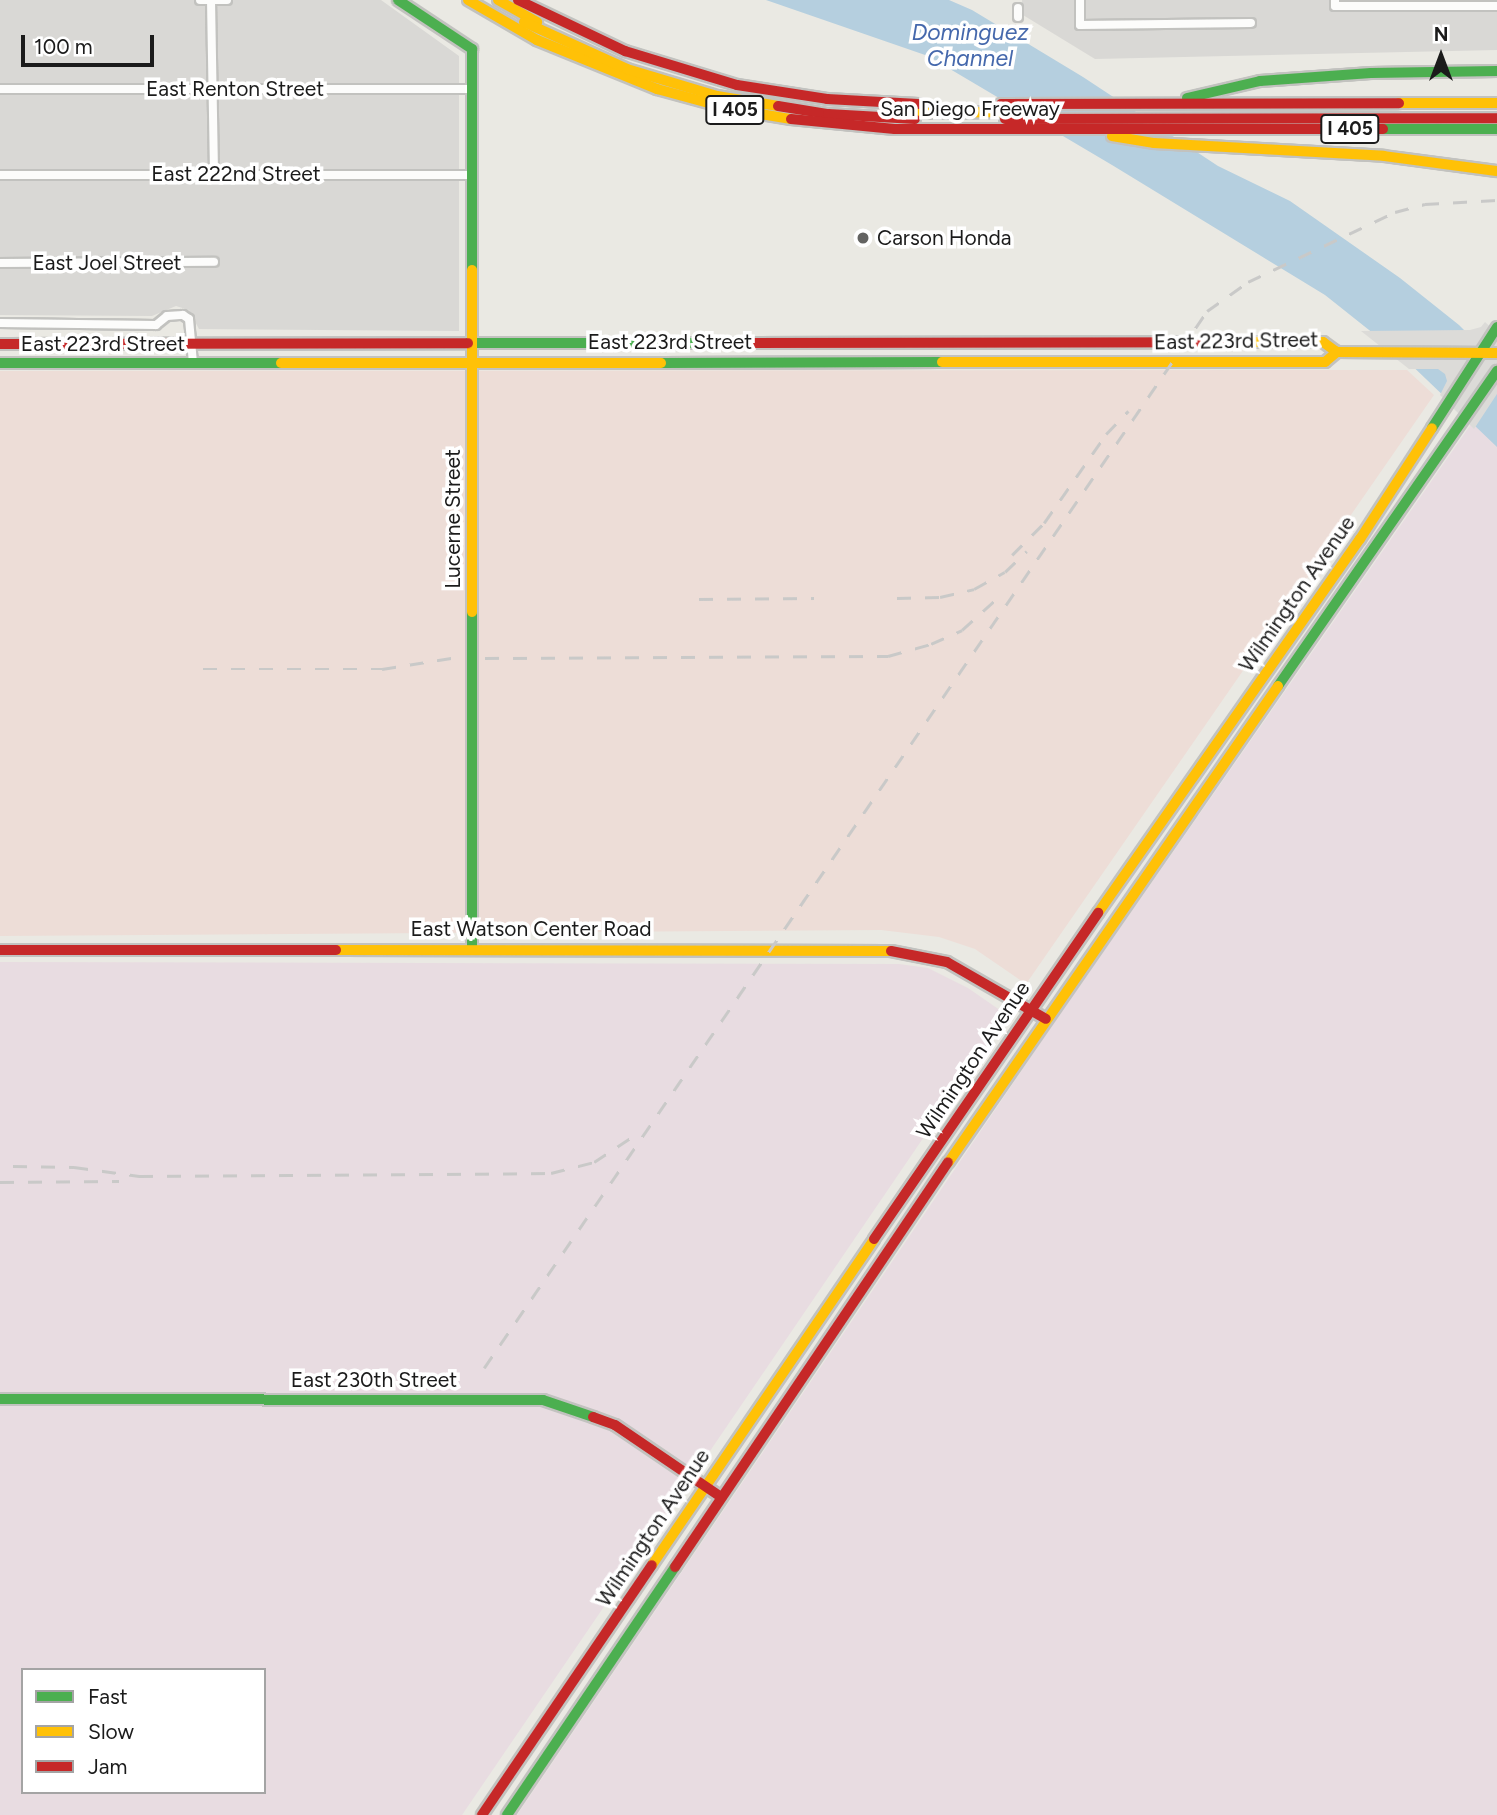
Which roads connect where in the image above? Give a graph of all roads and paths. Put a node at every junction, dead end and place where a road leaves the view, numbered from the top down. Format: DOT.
graph roads {
  1 [pos="201,0"];
  2 [pos="211,0"];
  3 [pos="227,0"];
  4 [pos="398,0"];
  5 [pos="468,0"];
  6 [pos="485,0"];
  7 [pos="498,0"];
  8 [pos="518,0"];
  9 [pos="1080,0"];
  10 [pos="1335,3"];
  11 [pos="1497,6"];
  12 [pos="1251,23"];
  13 [pos="1497,71"];
  14 [pos="0,89"];
  15 [pos="213,89"];
  16 [pos="471,89"];
  17 [pos="1497,103"];
  18 [pos="1159,104"];
  19 [pos="1497,113"];
  20 [pos="1180,116"];
  21 [pos="1497,118"];
  22 [pos="1070,129"];
  23 [pos="1497,129"];
  24 [pos="1497,171"];
  25 [pos="214,174"];
  26 [pos="0,175"];
  27 [pos="471,175"];
  28 [pos="214,262"];
  29 [pos="0,263"];
  30 [pos="0,323"];
  31 [pos="1496,329"];
  32 [pos="472,343"];
  33 [pos="0,344"];
  34 [pos="192,344"];
  35 [pos="1337,352"];
  36 [pos="1480,353"];
  37 [pos="1497,353"];
  38 [pos="472,362"];
  39 [pos="0,363"];
  40 [pos="193,363"];
  41 [pos="1497,371"];
  42 [pos="1240,710"];
  43 [pos="1253,718"];
  44 [pos="472,948"];
  45 [pos="0,950"];
  46 [pos="1030,1010"];
  47 [pos="1046,1019"];
  48 [pos="0,1399"];
  49 [pos="704,1487"];
  50 [pos="720,1497"];
  51 [pos="482,1815"];
  52 [pos="507,1815"];
  1 -- 2 [label="street"];
  2 -- 3 [label="street"];
  2 -- 15 [label="street"];
  4 -- 16 [label="main road, Lucerne Street"];
  5 -- 22 [label="main road, San Diego Freeway / I 405"];
  6 -- 20 [label="main road"];
  7 -- 20 [label="main road"];
  8 -- 18 [label="main road, San Diego Freeway / I 405"];
  9 -- 12 [label="street"];
  10 -- 11 [label="street"];
  13 -- 18 [label="main road"];
  14 -- 15 [label="street, East Renton Street"];
  15 -- 16 [label="street, East Renton Street"];
  15 -- 25 [label="street"];
  16 -- 27 [label="main road, Lucerne Street"];
  17 -- 18 [label="main road, San Diego Freeway / I 405"];
  19 -- 20 [label="main road"];
  20 -- 21 [label="main road"];
  22 -- 23 [label="main road, San Diego Freeway / I 405"];
  22 -- 24 [label="main road"];
  25 -- 26 [label="street, East 222nd Street"];
  25 -- 27 [label="street, East 222nd Street"];
  27 -- 32 [label="main road, Lucerne Street"];
  28 -- 29 [label="street, East Joel Street"];
  30 -- 34 [label="street"];
  31 -- 36 [label="main road, Wilmington Avenue"];
  32 -- 34 [label="main road, East 223rd Street"];
  32 -- 35 [label="main road, East 223rd Street"];
  32 -- 38 [label="main road, Lucerne Street"];
  33 -- 34 [label="main road, East 223rd Street"];
  34 -- 40 [label="street"];
  35 -- 36 [label="main road, East 223rd Street"];
  35 -- 38 [label="main road, East 223rd Street"];
  36 -- 37 [label="main road, East 223rd Street"];
  36 -- 42 [label="main road, Wilmington Avenue"];
  38 -- 40 [label="main road, East 223rd Street"];
  38 -- 44 [label="main road, Lucerne Street"];
  39 -- 40 [label="main road, East 223rd Street"];
  41 -- 43 [label="main road, Wilmington Avenue"];
  42 -- 43 [label="main road"];
  42 -- 46 [label="main road, Wilmington Avenue"];
  43 -- 47 [label="main road, Wilmington Avenue"];
  44 -- 45 [label="main road, East Watson Center Road"];
  44 -- 46 [label="main road, East Watson Center Road"];
  46 -- 47 [label="main road, East Watson Center Road"];
  46 -- 49 [label="main road, Wilmington Avenue"];
  47 -- 50 [label="main road, Wilmington Avenue"];
  48 -- 49 [label="main road, East 230th Street"];
  49 -- 50 [label="main road, East 230th Street"];
  49 -- 51 [label="main road, Wilmington Avenue"];
  50 -- 52 [label="main road, Wilmington Avenue"];
}
